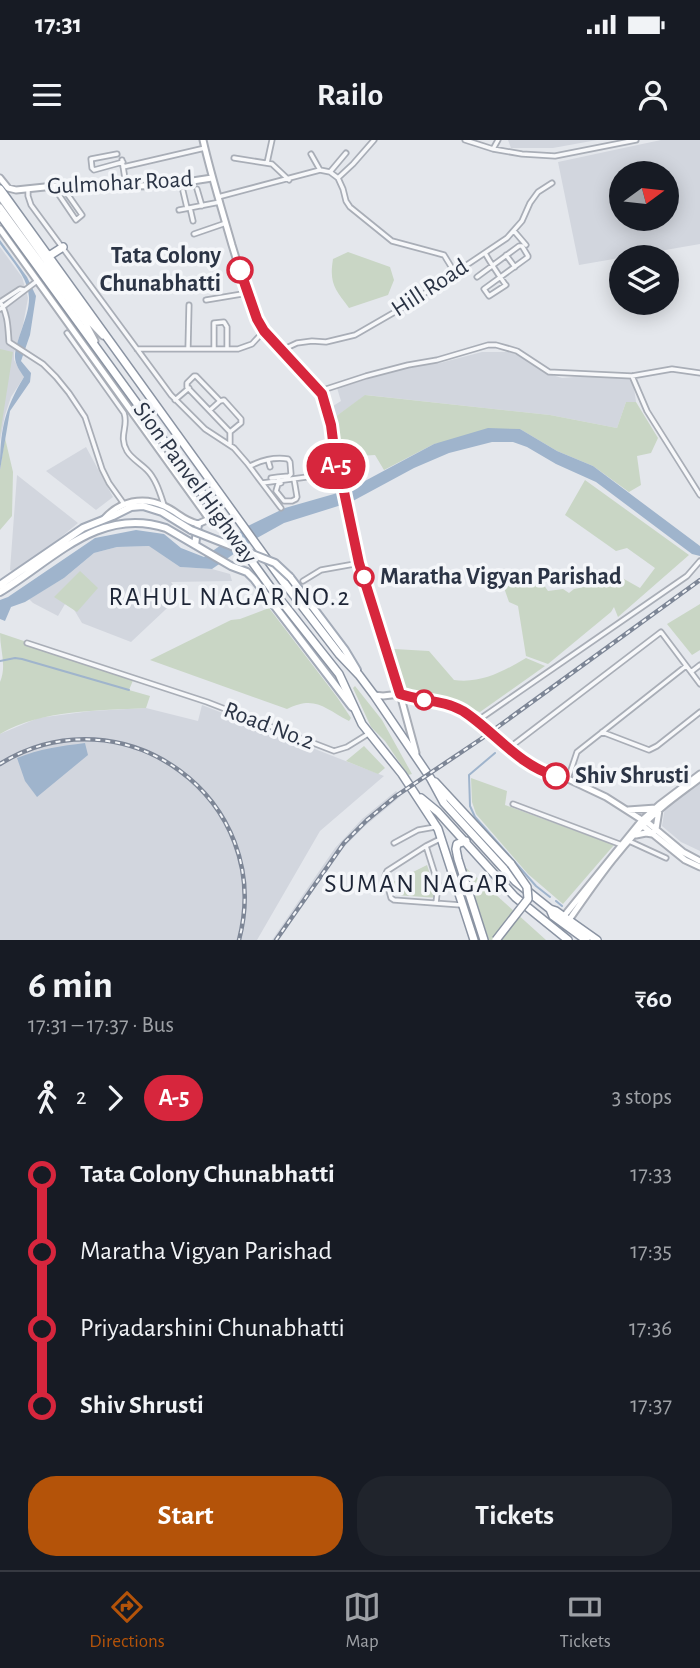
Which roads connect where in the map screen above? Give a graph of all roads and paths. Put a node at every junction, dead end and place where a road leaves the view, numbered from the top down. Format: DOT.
graph roads {
  1 [pos="203,140"];
  2 [pos="272,140"];
  3 [pos="374,140"];
  4 [pos="465,140"];
  5 [pos="498,140"];
  6 [pos="636,140"];
  7 [pos="205,148"];
  8 [pos="493,149"];
  9 [pos="346,153"];
  10 [pos="117,154"];
  11 [pos="311,154"];
  12 [pos="234,158"];
  13 [pos="121,163"];
  14 [pos="267,163"];
  15 [pos="320,170"];
  16 [pos="330,172"];
  17 [pos="0,178"];
  18 [pos="212,178"];
  19 [pos="338,178"];
  20 [pos="289,180"];
  21 [pos="552,183"];
  22 [pos="53,186"];
  23 [pos="126,186"];
  24 [pos="63,188"];
  25 [pos="0,189"];
  26 [pos="28,189"];
  27 [pos="197,189"];
  28 [pos="183,191"];
  29 [pos="59,195"];
  30 [pos="0,197"];
  31 [pos="219,200"];
  32 [pos="202,205"];
  33 [pos="0,207"];
  34 [pos="188,208"];
  35 [pos="179,209"];
  36 [pos="0,215"];
  37 [pos="193,221"];
  38 [pos="226,223"];
  39 [pos="522,226"];
  40 [pos="0,229"];
  41 [pos="514,231"];
  42 [pos="194,234"];
  43 [pos="526,245"];
  44 [pos="63,247"];
  45 [pos="485,253"];
  46 [pos="506,255"];
  47 [pos="49,256"];
  48 [pos="493,265"];
  49 [pos="515,267"];
  50 [pos="455,273"];
  51 [pos="52,274"];
  52 [pos="478,277"];
  53 [pos="500,277"];
  54 [pos="35,282"];
  55 [pos="24,289"];
  56 [pos="49,290"];
  57 [pos="248,293"];
  58 [pos="206,300"];
  59 [pos="0,302"];
  60 [pos="189,305"];
  61 [pos="2,308"];
  62 [pos="264,331"];
  63 [pos="67,333"];
  64 [pos="114,349"];
  65 [pos="137,349"];
  66 [pos="188,349"];
  67 [pos="214,349"];
  68 [pos="227,349"];
  69 [pos="282,350"];
  70 [pos="104,356"];
  71 [pos="700,373"];
  72 [pos="632,376"];
  73 [pos="189,388"];
  74 [pos="320,391"];
  75 [pos="175,400"];
  76 [pos="220,401"];
  77 [pos="210,410"];
  78 [pos="230,432"];
  79 [pos="230,445"];
  80 [pos="268,460"];
  81 [pos="250,466"];
  82 [pos="270,467"];
  83 [pos="337,472"];
  84 [pos="271,478"];
  85 [pos="278,479"];
  86 [pos="294,480"];
  87 [pos="262,483"];
  88 [pos="700,495"];
  89 [pos="280,496"];
  90 [pos="206,498"];
  91 [pos="275,499"];
  92 [pos="124,504"];
  93 [pos="165,506"];
  94 [pos="281,508"];
  95 [pos="104,519"];
  96 [pos="209,519"];
  97 [pos="198,524"];
  98 [pos="195,545"];
  99 [pos="700,561"];
  100 [pos="359,563"];
  101 [pos="247,572"];
  102 [pos="303,581"];
  103 [pos="0,585"];
  104 [pos="271,588"];
  105 [pos="0,592"];
  106 [pos="27,643"];
  107 [pos="700,665"];
  108 [pos="686,666"];
  109 [pos="691,672"];
  110 [pos="359,675"];
  111 [pos="700,684"];
  112 [pos="400,694"];
  113 [pos="374,695"];
  114 [pos="700,712"];
  115 [pos="357,714"];
  116 [pos="477,721"];
  117 [pos="602,732"];
  118 [pos="368,734"];
  119 [pos="509,748"];
  120 [pos="418,761"];
  121 [pos="700,776"];
  122 [pos="431,779"];
  123 [pos="568,779"];
  124 [pos="413,791"];
  125 [pos="513,804"];
  126 [pos="658,809"];
  127 [pos="628,810"];
  128 [pos="644,823"];
  129 [pos="437,826"];
  130 [pos="654,831"];
  131 [pos="442,838"];
  132 [pos="466,842"];
  133 [pos="628,842"];
  134 [pos="394,843"];
  135 [pos="426,846"];
  136 [pos="682,854"];
  137 [pos="666,859"];
  138 [pos="700,861"];
  139 [pos="700,867"];
  140 [pos="436,903"];
  141 [pos="463,905"];
  142 [pos="551,913"];
  143 [pos="566,918"];
  144 [pos="564,938"];
  145 [pos="474,940"];
  146 [pos="484,940"];
  147 [pos="496,940"];
  148 [pos="586,940"];
  149 [pos="597,940"];
  1 -- 7 [label="street"];
  2 -- 14 [label="street"];
  3 -- 19 [label="street"];
  4 -- 8 [label="street"];
  5 -- 8 [label="street"];
  6 -- 8 [label="street"];
  7 -- 13 [label="street"];
  7 -- 18 [label="street"];
  9 -- 16 [label="street"];
  10 -- 13 [label="street"];
  11 -- 15 [label="street"];
  12 -- 14 [label="street"];
  13 -- 23 [label="street"];
  14 -- 20 [label="street"];
  15 -- 16 [label="street"];
  15 -- 20 [label="street"];
  16 -- 19 [label="street"];
  17 -- 26 [label="street"];
  18 -- 23 [label="street, Gulmohar Road"];
  18 -- 31 [label="street"];
  19 -- 50 [label="street"];
  20 -- 31 [label="street"];
  21 -- 41 [label="street, Hill Road"];
  22 -- 24 [label="street, Gulmohar Road"];
  22 -- 26 [label="street, Gulmohar Road"];
  22 -- 29 [label="street"];
  23 -- 24 [label="street, Gulmohar Road"];
  24 -- 29 [label="street"];
  24 -- 29 [label="street"];
  25 -- 47 [label="highway, Sion Panvel Highway"];
  26 -- 44 [label="street"];
  27 -- 32 [label="street"];
  28 -- 34 [label="street"];
  30 -- 51 [label="street"];
  31 -- 32 [label="street"];
  31 -- 38 [label="street"];
  32 -- 34 [label="street"];
  33 -- 51 [label="street"];
  34 -- 35 [label="street"];
  34 -- 37 [label="street"];
  36 -- 56 [label="highway, Sion Panvel Highway"];
  38 -- 42 [label="street"];
  38 -- 57 [label="street"];
  39 -- 41 [label="street"];
  40 -- 54 [label="street"];
  41 -- 43 [label="street"];
  41 -- 45 [label="street, Hill Road"];
  44 -- 47 [label="highway"];
  44 -- 65 [label="street"];
  45 -- 48 [label="street"];
  45 -- 50 [label="street, Hill Road"];
  46 -- 48 [label="street"];
  46 -- 49 [label="street"];
  46 -- 49 [label="street"];
  47 -- 64 [label="highway, Sion Panvel Highway"];
  48 -- 52 [label="street"];
  48 -- 53 [label="street"];
  49 -- 53 [label="street"];
  50 -- 69 [label="street, Hill Road"];
  51 -- 64 [label="street"];
  51 -- 70 [label="street"];
  53 -- 53 [label="street"];
  54 -- 55 [label="street"];
  54 -- 56 [label="street"];
  55 -- 59 [label="street"];
  55 -- 61 [label="street"];
  56 -- 70 [label="highway, Sion Panvel Highway"];
  56 -- 96 [label="street"];
  57 -- 58 [label="street"];
  57 -- 62 [label="street"];
  59 -- 61 [label="street"];
  60 -- 66 [label="street"];
  61 -- 92 [label="street"];
  62 -- 68 [label="street"];
  62 -- 69 [label="street"];
  63 -- 93 [label="street"];
  64 -- 110 [label="highway, Sion Panvel Highway"];
  65 -- 66 [label="street"];
  65 -- 75 [label="street"];
  66 -- 67 [label="street"];
  67 -- 68 [label="street"];
  67 -- 68 [label="street"];
  69 -- 74 [label="street"];
  70 -- 90 [label="highway, Sion Panvel Highway"];
  71 -- 72 [label="street"];
  72 -- 74 [label="street"];
  72 -- 88 [label="street"];
  73 -- 75 [label="street"];
  73 -- 76 [label="street"];
  73 -- 77 [label="street"];
  74 -- 83 [label="street"];
  75 -- 79 [label="street"];
  76 -- 77 [label="street"];
  76 -- 78 [label="street"];
  77 -- 78 [label="street"];
  78 -- 79 [label="street"];
  79 -- 81 [label="street"];
  80 -- 81 [label="street"];
  80 -- 82 [label="street"];
  80 -- 85 [label="street"];
  81 -- 87 [label="street"];
  83 -- 86 [label="street"];
  83 -- 100 [label="street"];
  84 -- 85 [label="street"];
  85 -- 86 [label="street"];
  85 -- 87 [label="street"];
  86 -- 89 [label="street"];
  86 -- 89 [label="street"];
  87 -- 91 [label="street"];
  89 -- 91 [label="street"];
  90 -- 96 [label="street"];
  90 -- 104 [label="highway, Sion Panvel Highway"];
  91 -- 94 [label="street"];
  92 -- 93 [label="street"];
  92 -- 95 [label="street"];
  93 -- 97 [label="street"];
  95 -- 103 [label="main road"];
  95 -- 110 [label="main road, bridge"];
  96 -- 97 [label="street"];
  97 -- 98 [label="main road"];
  98 -- 101 [label="main road"];
  98 -- 105 [label="main road"];
  99 -- 116 [label="street"];
  100 -- 102 [label="street"];
  100 -- 112 [label="street"];
  101 -- 104 [label="main road"];
  101 -- 115 [label="main road"];
  104 -- 115 [label="highway, Sion Panvel Highway"];
  106 -- 118 [label="street, Road No.2"];
  107 -- 109 [label="street"];
  108 -- 109 [label="street"];
  108 -- 117 [label="street"];
  108 -- 119 [label="street"];
  109 -- 111 [label="street"];
  110 -- 113 [label="highway, Sion Panvel Highway"];
  112 -- 113 [label="street"];
  112 -- 116 [label="street"];
  112 -- 120 [label="street"];
  113 -- 120 [label="highway, Sion Panvel Highway"];
  114 -- 117 [label="street"];
  115 -- 118 [label="highway, Sion Panvel Highway"];
  116 -- 119 [label="street"];
  117 -- 123 [label="street"];
  118 -- 124 [label="highway, Sion Panvel Highway"];
  119 -- 123 [label="street"];
  120 -- 122 [label="highway, Sion Panvel Highway"];
  121 -- 126 [label="street"];
  122 -- 142 [label="highway"];
  122 -- 147 [label="highway, bridge"];
  123 -- 127 [label="street"];
  124 -- 129 [label="highway, Sion Panvel Highway"];
  124 -- 132 [label="highway"];
  125 -- 133 [label="street"];
  126 -- 127 [label="street"];
  126 -- 128 [label="street"];
  126 -- 130 [label="street"];
  127 -- 128 [label="street"];
  128 -- 130 [label="street"];
  128 -- 133 [label="street"];
  128 -- 133 [label="street"];
  129 -- 131 [label="highway, Sion Panvel Highway"];
  129 -- 134 [label="street"];
  130 -- 133 [label="street"];
  130 -- 136 [label="street"];
  131 -- 135 [label="street"];
  131 -- 141 [label="highway, Sion Panvel Highway"];
  132 -- 144 [label="highway"];
  132 -- 146 [label="highway"];
  133 -- 137 [label="street"];
  133 -- 143 [label="street"];
  135 -- 140 [label="street"];
  135 -- 140 [label="street"];
  136 -- 138 [label="street"];
  136 -- 139 [label="street"];
  140 -- 141 [label="street"];
  141 -- 145 [label="highway, Sion Panvel Highway"];
  142 -- 143 [label="highway"];
  142 -- 148 [label="highway"];
  143 -- 149 [label="highway"];
}
